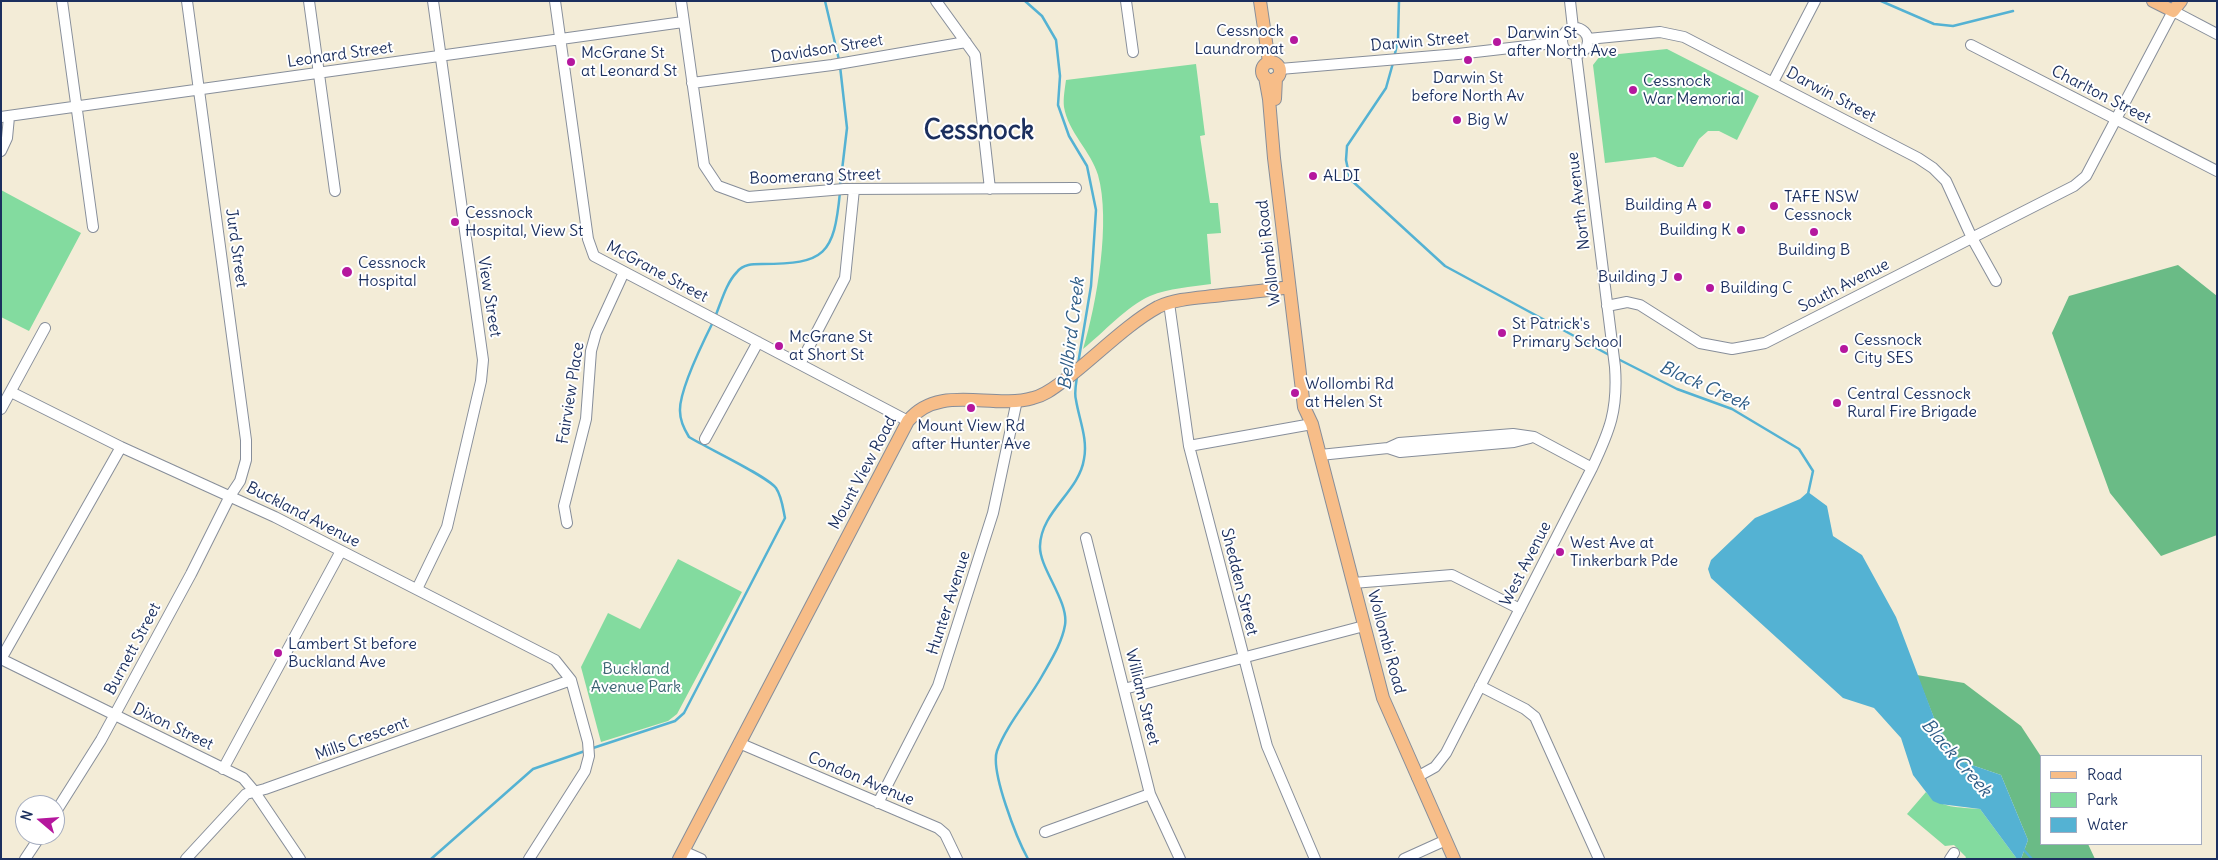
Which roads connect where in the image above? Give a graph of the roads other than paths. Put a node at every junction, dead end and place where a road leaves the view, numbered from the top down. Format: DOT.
graph roads {
  1 [pos="62,1"];
  2 [pos="187,1"];
  3 [pos="309,1"];
  4 [pos="433,1"];
  5 [pos="556,1"];
  6 [pos="681,1"];
  7 [pos="936,1"];
  8 [pos="1126,1"];
  9 [pos="1260,1"];
  10 [pos="1570,1"];
  11 [pos="1815,1"];
  12 [pos="2153,1"];
  13 [pos="2177,6"];
  14 [pos="683,22"];
  15 [pos="1573,28"];
  16 [pos="2217,34"];
  17 [pos="561,39"];
  18 [pos="1588,39"];
  19 [pos="966,42"];
  20 [pos="1562,42"];
  21 [pos="1971,45"];
  22 [pos="1133,52"];
  23 [pos="1576,54"];
  24 [pos="440,55"];
  25 [pos="1272,72"];
  26 [pos="319,73"];
  27 [pos="1773,82"];
  28 [pos="692,84"];
  29 [pos="199,90"];
  30 [pos="77,107"];
  31 [pos="5,117"];
  32 [pos="2116,119"];
  33 [pos="1,151"];
  34 [pos="2217,171"];
  35 [pos="1076,188"];
  36 [pos="990,189"];
  37 [pos="335,190"];
  38 [pos="844,190"];
  39 [pos="93,227"];
  40 [pos="1972,238"];
  41 [pos="1292,249"];
  42 [pos="624,272"];
  43 [pos="1996,281"];
  44 [pos="1289,287"];
  45 [pos="1169,303"];
  46 [pos="1607,306"];
  47 [pos="1301,321"];
  48 [pos="45,328"];
  49 [pos="758,342"];
  50 [pos="1612,345"];
  51 [pos="800,364"];
  52 [pos="11,392"];
  53 [pos="1017,400"];
  54 [pos="1,408"];
  55 [pos="908,421"];
  56 [pos="1312,424"];
  57 [pos="705,439"];
  58 [pos="1189,446"];
  59 [pos="121,447"];
  60 [pos="1320,455"];
  61 [pos="1592,468"];
  62 [pos="230,496"];
  63 [pos="567,523"];
  64 [pos="1086,538"];
  65 [pos="342,551"];
  66 [pos="1353,583"];
  67 [pos="417,589"];
  68 [pos="1520,610"];
  69 [pos="1364,626"];
  70 [pos="1244,658"];
  71 [pos="1,659"];
  72 [pos="571,680"];
  73 [pos="1480,686"];
  74 [pos="1124,689"];
  75 [pos="115,715"];
  76 [pos="739,743"];
  77 [pos="223,769"];
  78 [pos="1417,777"];
  79 [pos="254,791"];
  80 [pos="1150,794"];
  81 [pos="65,797"];
  82 [pos="878,802"];
  83 [pos="1045,832"];
  84 [pos="1446,840"];
  85 [pos="35,845"];
  86 [pos="681,855"];
  87 [pos="26,859"];
  88 [pos="186,859"];
  89 [pos="300,859"];
  90 [pos="529,859"];
  91 [pos="700,859"];
  92 [pos="957,859"];
  93 [pos="1180,859"];
  94 [pos="1316,859"];
  95 [pos="1404,859"];
  96 [pos="1454,859"];
  97 [pos="1599,859"];
  1 -- 30 [label="street"];
  2 -- 29 [label="street, Jurd Street"];
  3 -- 26 [label="street"];
  4 -- 24 [label="street, View Street"];
  5 -- 17 [label="street, McGrane Street"];
  6 -- 14 [label="street, Boomerang Street"];
  7 -- 19 [label="street"];
  8 -- 22 [label="street"];
  9 -- 25 [label="main road, Wollombi Road"];
  10 -- 15 [label="street"];
  11 -- 27 [label="street"];
  12 -- 13 [label="main road"];
  13 -- 16 [label="street"];
  13 -- 32 [label="street"];
  14 -- 17 [label="street, Leonard Street"];
  14 -- 28 [label="street, Boomerang Street"];
  15 -- 18 [label="street"];
  15 -- 20 [label="street"];
  17 -- 24 [label="street, Leonard Street"];
  17 -- 42 [label="street, McGrane Street"];
  18 -- 23 [label="street"];
  18 -- 27 [label="street, Darwin Street"];
  19 -- 28 [label="street, Davidson Street"];
  19 -- 36 [label="street"];
  20 -- 23 [label="street"];
  20 -- 25 [label="street, Darwin Street"];
  21 -- 32 [label="street, Charlton Street"];
  23 -- 46 [label="street, North Avenue"];
  24 -- 26 [label="street, Leonard Street"];
  24 -- 67 [label="street, View Street"];
  25 -- 41 [label="main road, Wollombi Road"];
  25 -- 44 [label="main road, Wollombi Road"];
  26 -- 29 [label="street, Leonard Street"];
  26 -- 37 [label="street"];
  27 -- 40 [label="street, Darwin Street"];
  28 -- 38 [label="street, Boomerang Street"];
  29 -- 30 [label="street, Leonard Street"];
  29 -- 62 [label="street, Jurd Street"];
  30 -- 31 [label="street, Leonard Street"];
  30 -- 39 [label="street"];
  31 -- 33 [label="street"];
  32 -- 34 [label="street, Charlton Street"];
  32 -- 40 [label="street, South Avenue"];
  35 -- 36 [label="street, Boomerang Street"];
  36 -- 38 [label="street, Boomerang Street"];
  38 -- 51 [label="street"];
  40 -- 43 [label="street, Darwin Street"];
  40 -- 46 [label="street, South Avenue"];
  41 -- 44 [label="main road"];
  41 -- 47 [label="main road, Wollombi Road"];
  42 -- 49 [label="street, McGrane Street"];
  42 -- 63 [label="street, Fairview Place"];
  44 -- 45 [label="main road, Mount View Road"];
  44 -- 47 [label="main road"];
  44 -- 56 [label="main road, Wollombi Road"];
  45 -- 53 [label="main road, Mount View Road"];
  45 -- 58 [label="street, Shedden Street"];
  46 -- 50 [label="street, North Avenue"];
  47 -- 56 [label="main road, Wollombi Road"];
  48 -- 52 [label="street"];
  49 -- 51 [label="street, McGrane Street"];
  49 -- 57 [label="street"];
  50 -- 61 [label="street, West Avenue"];
  51 -- 55 [label="street, McGrane Street"];
  52 -- 54 [label="street"];
  52 -- 59 [label="street, Buckland Avenue"];
  53 -- 55 [label="main road, Mount View Road"];
  53 -- 82 [label="street, Hunter Avenue"];
  55 -- 76 [label="main road, Mount View Road"];
  56 -- 58 [label="street"];
  56 -- 60 [label="main road, Wollombi Road"];
  58 -- 70 [label="street, Shedden Street"];
  59 -- 62 [label="street, Buckland Avenue"];
  59 -- 71 [label="street"];
  60 -- 61 [label="street"];
  60 -- 66 [label="main road, Wollombi Road"];
  61 -- 68 [label="street, West Avenue"];
  62 -- 65 [label="street, Buckland Avenue"];
  62 -- 75 [label="street, Burnett Street"];
  64 -- 74 [label="street, William Street"];
  65 -- 67 [label="street, Buckland Avenue"];
  65 -- 77 [label="street"];
  66 -- 68 [label="street"];
  66 -- 69 [label="main road, Wollombi Road"];
  67 -- 72 [label="street, Buckland Avenue"];
  68 -- 73 [label="street, West Avenue"];
  69 -- 70 [label="street"];
  69 -- 78 [label="main road, Wollombi Road"];
  70 -- 74 [label="street"];
  70 -- 94 [label="street, Shedden Street"];
  71 -- 75 [label="street, Dixon Street"];
  72 -- 79 [label="street, Mills Crescent"];
  72 -- 90 [label="street"];
  73 -- 78 [label="street, West Avenue"];
  73 -- 97 [label="street"];
  74 -- 80 [label="street, William Street"];
  75 -- 77 [label="street, Dixon Street"];
  75 -- 81 [label="street, Burnett Street"];
  76 -- 82 [label="street, Condon Avenue"];
  76 -- 86 [label="main road, Mount View Road"];
  77 -- 79 [label="street, Dixon Street"];
  78 -- 84 [label="main road, Wollombi Road"];
  79 -- 88 [label="street, Mills Crescent"];
  79 -- 89 [label="street, Dixon Street"];
  80 -- 83 [label="street"];
  80 -- 93 [label="street, William Street"];
  82 -- 92 [label="street, Condon Avenue"];
  84 -- 95 [label="street"];
  84 -- 96 [label="main road, Wollombi Road"];
  85 -- 87 [label="street"];
  86 -- 91 [label="street"];
}
